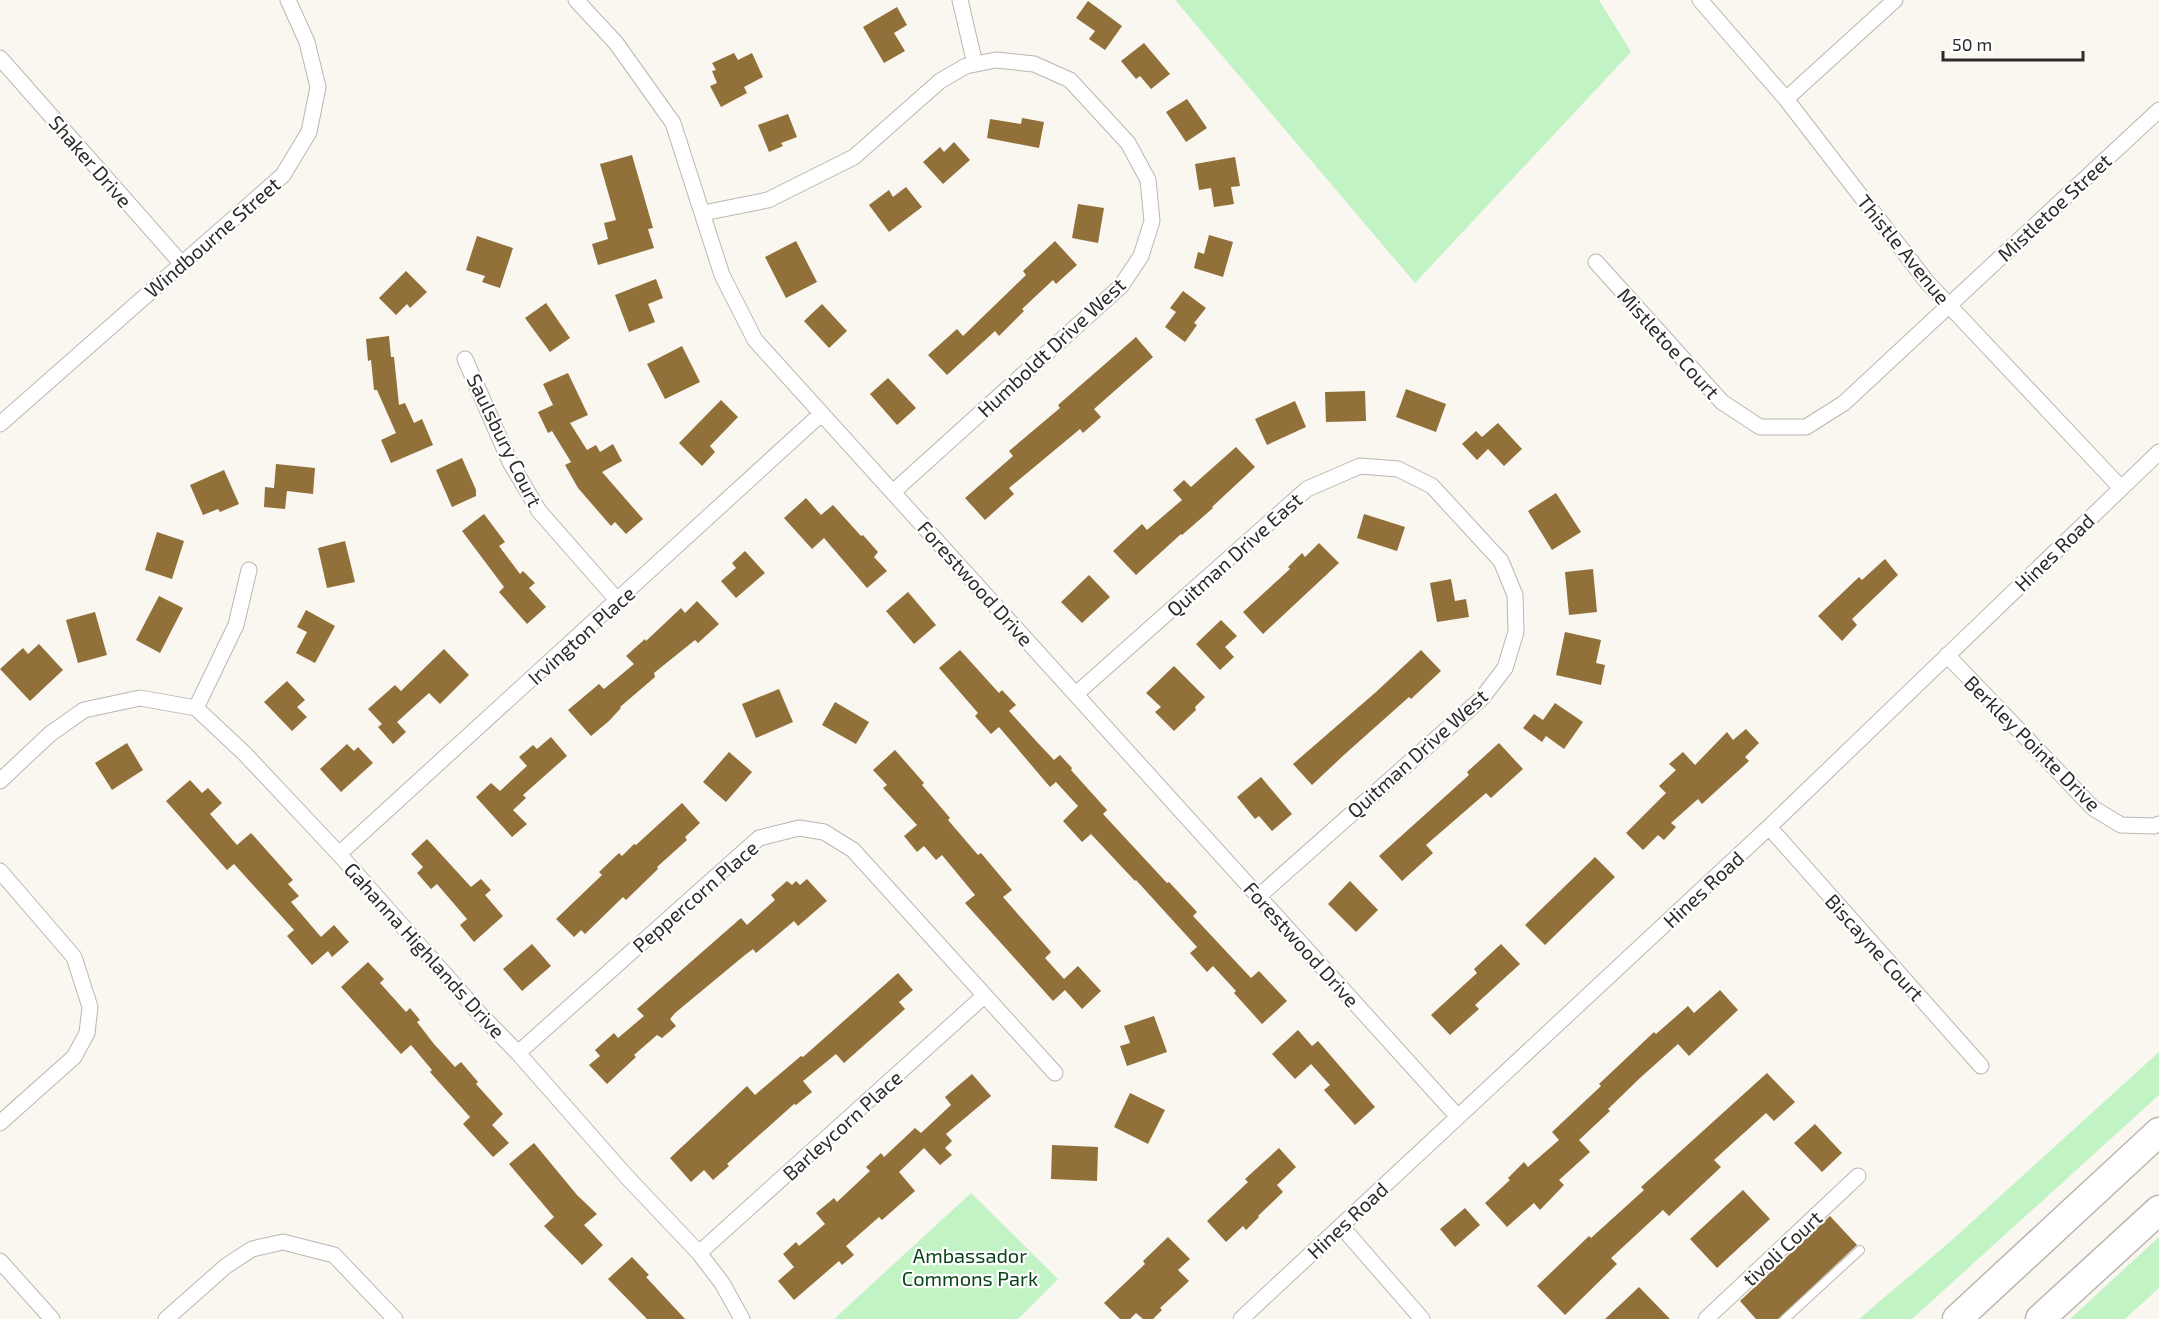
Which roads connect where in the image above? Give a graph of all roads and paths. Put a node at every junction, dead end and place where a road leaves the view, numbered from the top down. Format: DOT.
graph roads {
  1 [pos="288,0"];
  2 [pos="576,0"];
  3 [pos="960,0"];
  4 [pos="1700,0"];
  5 [pos="1895,0"];
  6 [pos="0,58"];
  7 [pos="975,64"];
  8 [pos="1786,99"];
  9 [pos="2159,110"];
  10 [pos="703,213"];
  11 [pos="1596,262"];
  12 [pos="181,263"];
  13 [pos="1949,305"];
  14 [pos="465,359"];
  15 [pos="821,414"];
  16 [pos="0,424"];
  17 [pos="2159,452"];
  18 [pos="2121,488"];
  19 [pos="893,492"];
  20 [pos="1467,523"];
  21 [pos="249,570"];
  22 [pos="618,601"];
  23 [pos="1947,655"];
  24 [pos="1076,694"];
  25 [pos="196,708"];
  26 [pos="0,781"];
  27 [pos="2159,824"];
  28 [pos="1769,827"];
  29 [pos="339,854"];
  30 [pos="0,871"];
  31 [pos="1258,896"];
  32 [pos="984,996"];
  33 [pos="518,1053"];
  34 [pos="1981,1066"];
  35 [pos="1055,1073"];
  36 [pos="1458,1117"];
  37 [pos="0,1124"];
  38 [pos="2159,1132"];
  39 [pos="1858,1176"];
  40 [pos="2159,1210"];
  41 [pos="1341,1226"];
  42 [pos="2041,1241"];
  43 [pos="1860,1250"];
  44 [pos="699,1253"];
  45 [pos="0,1261"];
  46 [pos="1715,1316"];
  47 [pos="52,1319"];
  48 [pos="166,1319"];
  49 [pos="395,1319"];
  50 [pos="742,1319"];
  51 [pos="1241,1319"];
  52 [pos="1422,1319"];
  53 [pos="1785,1319"];
  54 [pos="1940,1319"];
  55 [pos="1957,1319"];
  56 [pos="2040,1319"];
  1 -- 12 [label="street, Windbourne Street"];
  2 -- 10 [label="street, Forestwood Drive"];
  3 -- 7 [label="street"];
  4 -- 8 [label="street, Thistle Avenue"];
  5 -- 8 [label="street"];
  6 -- 12 [label="street, Shaker Drive"];
  7 -- 10 [label="street, Humboldt Drive West"];
  7 -- 19 [label="street, Humboldt Drive West"];
  8 -- 13 [label="street, Thistle Avenue"];
  9 -- 13 [label="street, Mistletoe Street"];
  10 -- 15 [label="street, Forestwood Drive"];
  11 -- 13 [label="street, Mistletoe Court"];
  12 -- 16 [label="street, Windbourne Street"];
  13 -- 18 [label="street, Thistle Avenue"];
  14 -- 22 [label="street, Saulsbury Court"];
  15 -- 19 [label="street, Forestwood Drive"];
  15 -- 22 [label="street, Irvington Place"];
  17 -- 18 [label="street, Hines Road"];
  18 -- 23 [label="street, Hines Road"];
  19 -- 24 [label="street, Forestwood Drive"];
  20 -- 24 [label="street, Quitman Drive East"];
  20 -- 31 [label="street, Quitman Drive West"];
  21 -- 25 [label="street"];
  22 -- 29 [label="street, Irvington Place"];
  23 -- 27 [label="street, Berkley Pointe Drive"];
  23 -- 28 [label="street, Hines Road"];
  24 -- 31 [label="street, Forestwood Drive"];
  25 -- 26 [label="street"];
  25 -- 29 [label="street, Gahanna Highlands Drive"];
  28 -- 34 [label="street, Biscayne Court"];
  28 -- 36 [label="street, Hines Road"];
  29 -- 33 [label="street, Gahanna Highlands Drive"];
  30 -- 37 [label="street"];
  31 -- 36 [label="street, Forestwood Drive"];
  32 -- 33 [label="street, Peppercorn Place"];
  32 -- 35 [label="street, Peppercorn Place"];
  32 -- 44 [label="street, Barleycorn Place"];
  33 -- 44 [label="street, Gahanna Highlands Drive"];
  36 -- 41 [label="street, Hines Road"];
  38 -- 42 [label="highway"];
  39 -- 46 [label="street, tivoli Court"];
  40 -- 56 [label="highway"];
  41 -- 51 [label="street, Hines Road"];
  41 -- 52 [label="street"];
  42 -- 54 [label="highway"];
  42 -- 55 [label="highway"];
  43 -- 53 [label="lane"];
  44 -- 50 [label="street, Gahanna Highlands Drive"];
  45 -- 47 [label="street"];
  48 -- 49 [label="street"];
}
